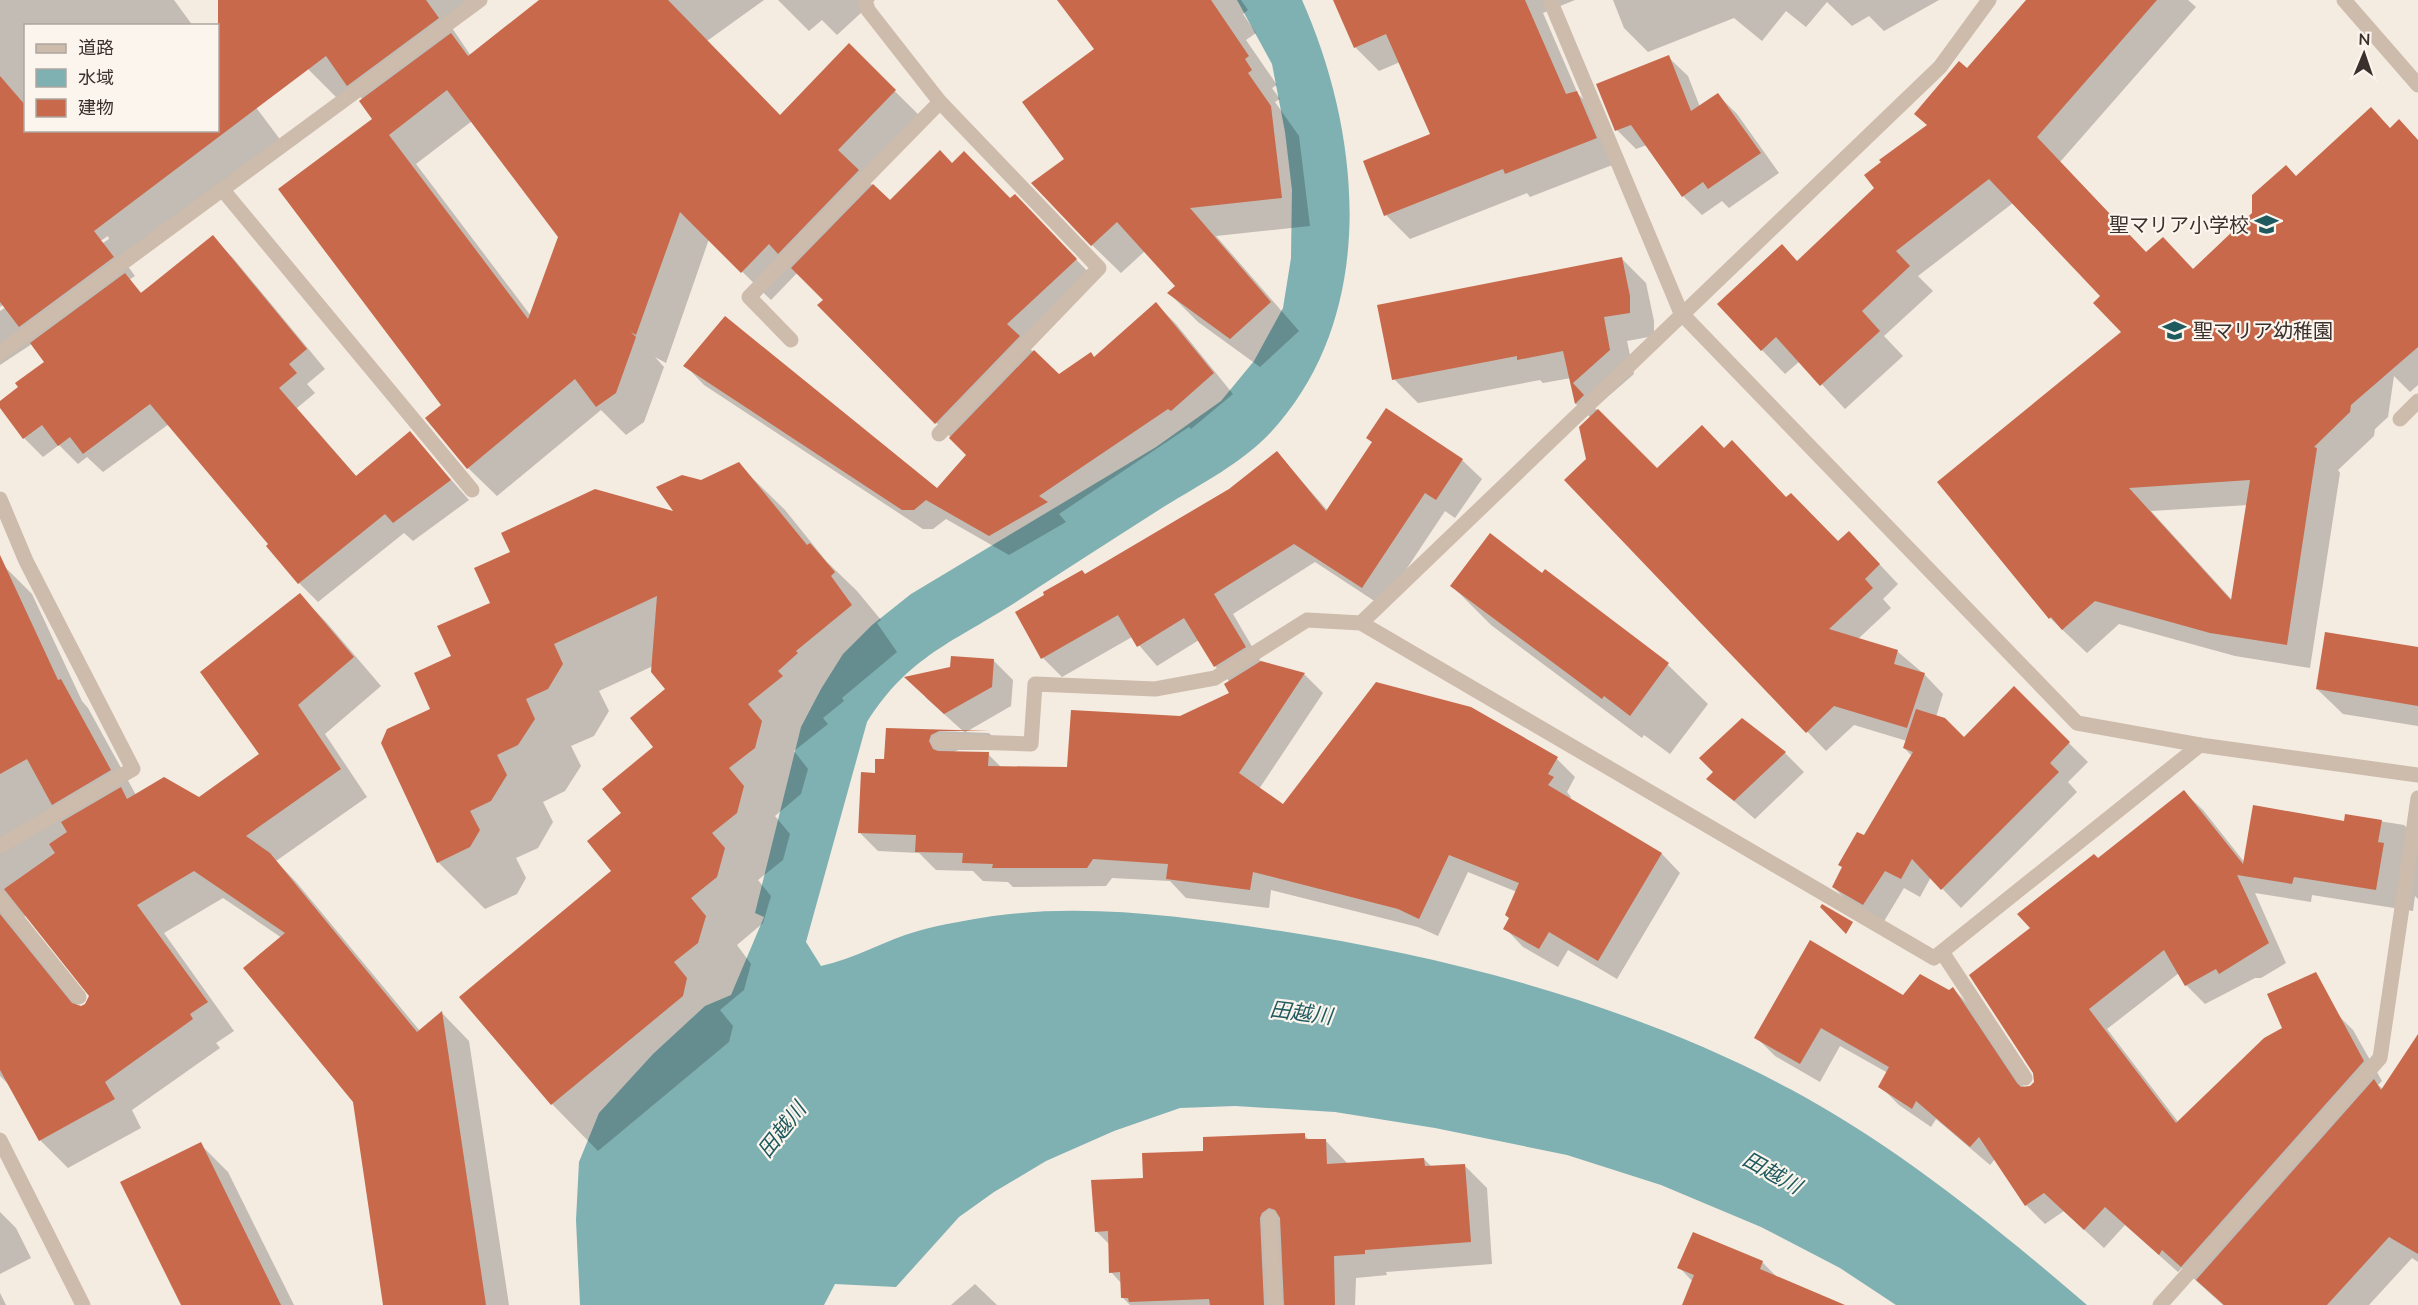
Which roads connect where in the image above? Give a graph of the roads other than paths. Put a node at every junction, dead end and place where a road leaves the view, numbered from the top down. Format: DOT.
graph roads {
  1 [pos="480,0"];
  2 [pos="865,0"];
  3 [pos="1550,0"];
  4 [pos="1989,0"];
  5 [pos="2344,0"];
  6 [pos="2418,85"];
  7 [pos="940,102"];
  8 [pos="222,189"];
  9 [pos="1681,313"];
  10 [pos="791,340"];
  11 [pos="0,352"];
  12 [pos="2418,401"];
  13 [pos="2400,420"];
  14 [pos="939,434"];
  15 [pos="472,490"];
  16 [pos="0,500"];
  17 [pos="1361,623"];
  18 [pos="939,741"];
  19 [pos="2200,745"];
  20 [pos="2418,775"];
  21 [pos="2418,798"];
  22 [pos="0,846"];
  23 [pos="0,898"];
  24 [pos="1942,952"];
  25 [pos="79,997"];
  26 [pos="2025,1078"];
  27 [pos="0,1140"];
  28 [pos="1270,1218"];
  29 [pos="82,1305"];
  30 [pos="1274,1305"];
  31 [pos="2160,1305"];
  1 -- 8 [label="street"];
  2 -- 7 [label="street"];
  3 -- 9 [label="street"];
  4 -- 9 [label="street"];
  5 -- 6 [label="street"];
  7 -- 10 [label="street"];
  7 -- 14 [label="street"];
  8 -- 11 [label="street"];
  8 -- 15 [label="street"];
  9 -- 17 [label="street"];
  9 -- 19 [label="street"];
  12 -- 13 [label="street"];
  16 -- 22 [label="street"];
  17 -- 18 [label="street"];
  17 -- 24 [label="street"];
  19 -- 20 [label="street"];
  19 -- 24 [label="street"];
  21 -- 31 [label="street"];
  23 -- 25 [label="street"];
  24 -- 26 [label="street"];
  27 -- 29 [label="street"];
  28 -- 30 [label="street"];
}
